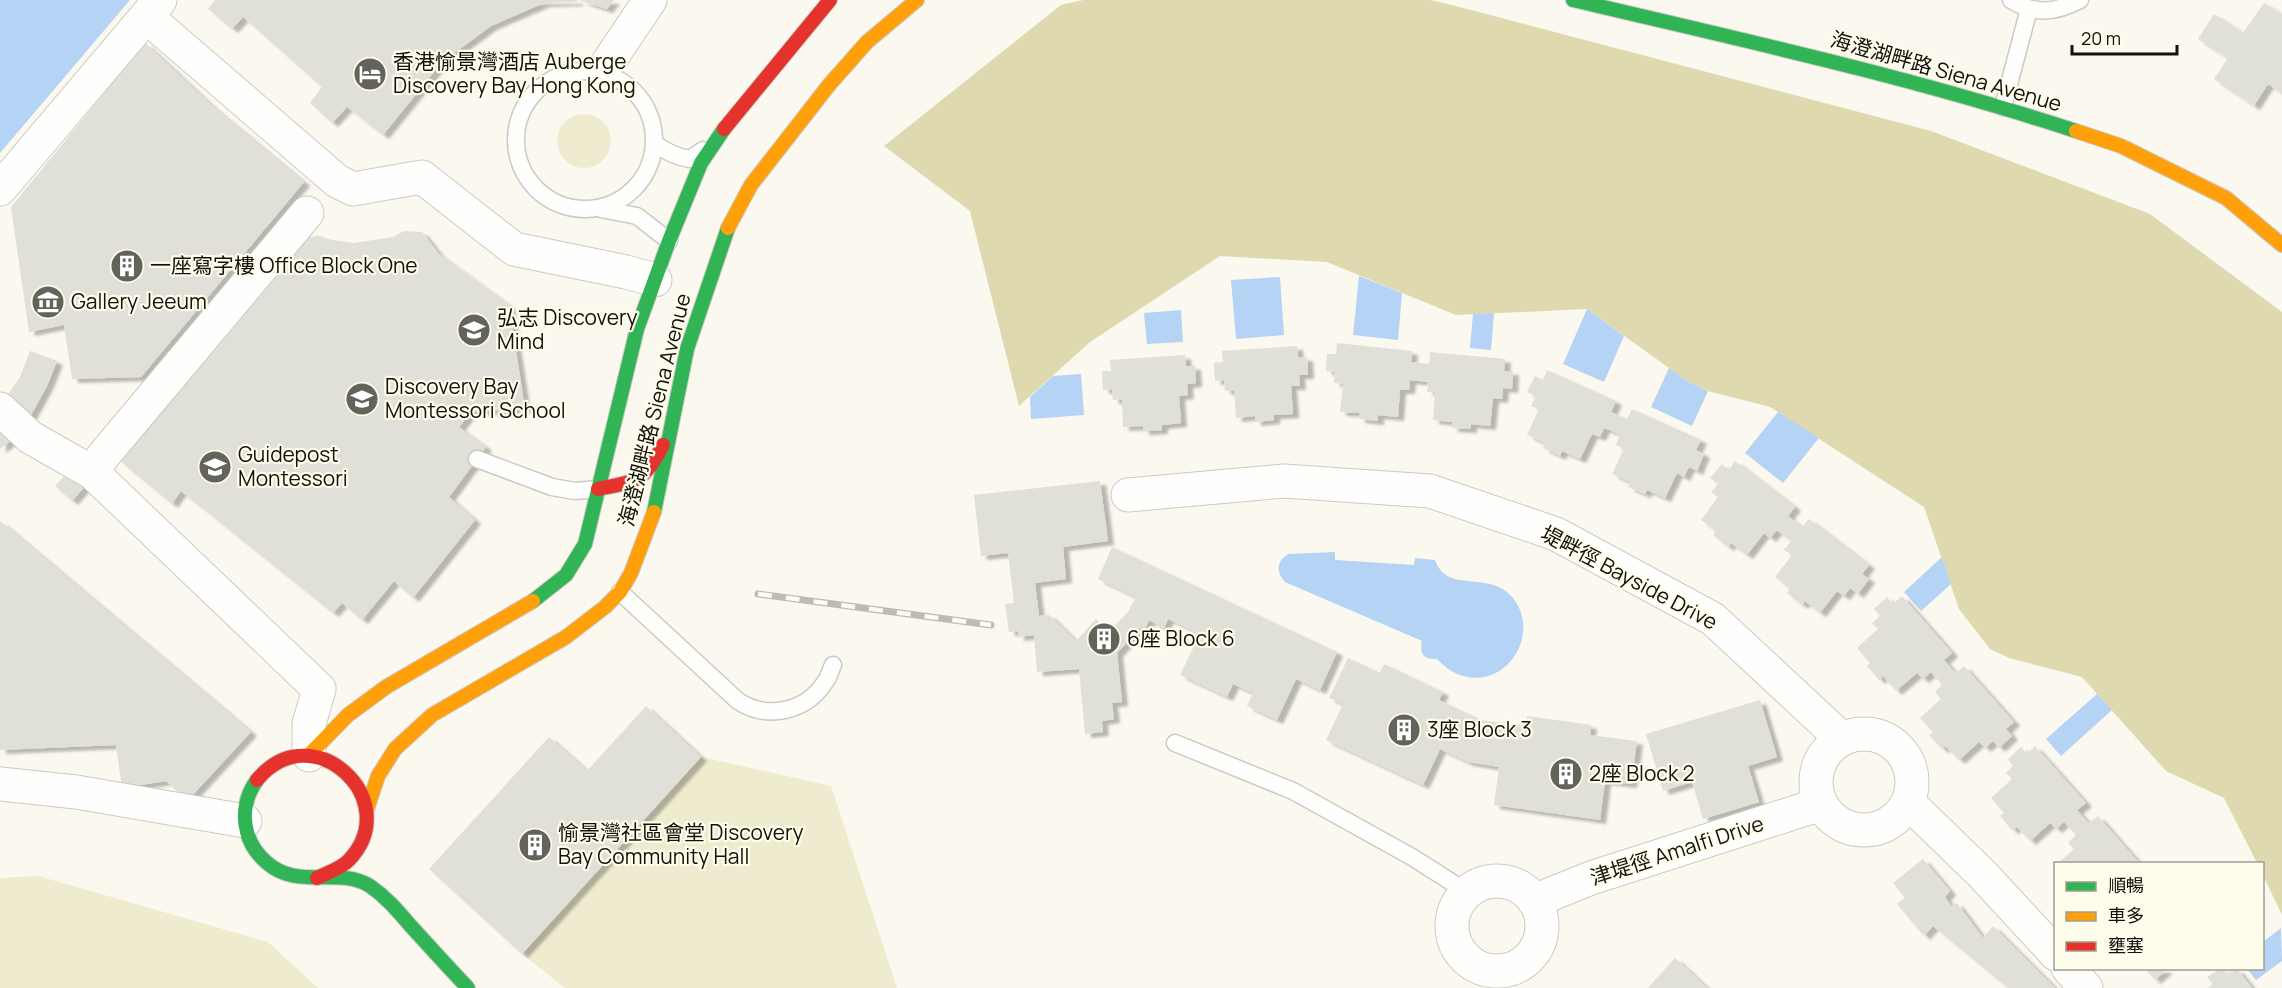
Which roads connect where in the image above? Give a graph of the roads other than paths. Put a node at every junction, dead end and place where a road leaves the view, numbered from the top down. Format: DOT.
graph roads {
  1 [pos="650,0"];
  2 [pos="830,0"];
  3 [pos="917,0"];
  4 [pos="1573,0"];
  5 [pos="2011,0"];
  6 [pos="2080,0"];
  7 [pos="154,9"];
  8 [pos="2029,9"];
  9 [pos="601,73"];
  10 [pos="2003,107"];
  11 [pos="722,132"];
  12 [pos="654,143"];
  13 [pos="751,185"];
  14 [pos="0,189"];
  15 [pos="600,208"];
  16 [pos="307,213"];
  17 [pos="711,234"];
  18 [pos="675,244"];
  19 [pos="2282,245"];
  20 [pos="655,280"];
  21 [pos="0,409"];
  22 [pos="672,422"];
  23 [pos="477,459"];
  24 [pos="93,473"];
  25 [pos="598,489"];
  26 [pos="1128,495"];
  27 [pos="580,580"];
  28 [pos="605,582"];
  29 [pos="620,592"];
  30 [pos="538,598"];
  31 [pos="832,665"];
  32 [pos="1842,739"];
  33 [pos="1175,743"];
  34 [pos="309,755"];
  35 [pos="0,784"];
  36 [pos="1909,803"];
  37 [pos="1821,804"];
  38 [pos="368,809"];
  39 [pos="245,821"];
  40 [pos="363,842"];
  41 [pos="370,858"];
  42 [pos="377,876"];
  43 [pos="317,878"];
  44 [pos="1467,892"];
  45 [pos="384,896"];
  46 [pos="1534,901"];
  47 [pos="2054,953"];
  48 [pos="2069,970"];
  49 [pos="1507,979"];
  50 [pos="468,988"];
  51 [pos="2086,988"];
  1 -- 9 [label="street"];
  2 -- 11 [label="street, 海澄湖畔路 Siena Avenue"];
  3 -- 13 [label="street, 海澄湖畔路 Siena Avenue"];
  4 -- 10 [label="street, 海澄湖畔路 Siena Avenue"];
  5 -- 8 [label="lane"];
  6 -- 8 [label="lane"];
  7 -- 14 [label="street"];
  7 -- 20 [label="street"];
  8 -- 10 [label="lane"];
  9 -- 12 [label="lane"];
  9 -- 15 [label="lane"];
  10 -- 19 [label="street, 海澄湖畔路 Siena Avenue"];
  11 -- 12 [label="lane"];
  11 -- 18 [label="street, 海澄湖畔路 Siena Avenue"];
  12 -- 15 [label="lane"];
  13 -- 17 [label="street"];
  13 -- 22 [label="street, 海澄湖畔路 Siena Avenue"];
  15 -- 18 [label="lane"];
  16 -- 24 [label="street"];
  18 -- 20 [label="street, 海澄湖畔路 Siena Avenue"];
  20 -- 25 [label="street, 海澄湖畔路 Siena Avenue"];
  21 -- 24 [label="street"];
  22 -- 25 [label="street"];
  22 -- 29 [label="street, 海澄湖畔路 Siena Avenue"];
  23 -- 25 [label="lane"];
  24 -- 34 [label="street"];
  25 -- 30 [label="street, 海澄湖畔路 Siena Avenue"];
  26 -- 32 [label="street, 堤畔徑 Bayside Drive"];
  27 -- 30 [label="street"];
  28 -- 29 [label="street"];
  29 -- 31 [label="lane"];
  29 -- 38 [label="street, 海澄湖畔路 Siena Avenue"];
  30 -- 34 [label="street, 海澄湖畔路 Siena Avenue"];
  32 -- 36 [label="street"];
  32 -- 37 [label="street"];
  33 -- 44 [label="lane"];
  34 -- 38 [label="street"];
  34 -- 39 [label="street"];
  35 -- 39 [label="street"];
  36 -- 37 [label="street"];
  36 -- 47 [label="street"];
  37 -- 46 [label="street, 津堤徑 Amalfi Drive"];
  38 -- 40 [label="street"];
  39 -- 43 [label="street"];
  40 -- 41 [label="street"];
  40 -- 43 [label="street"];
  42 -- 45 [label="street"];
  43 -- 45 [label="street"];
  44 -- 46 [label="street"];
  44 -- 49 [label="street"];
  45 -- 50 [label="street"];
  46 -- 49 [label="street"];
  48 -- 51 [label="street"];
}
